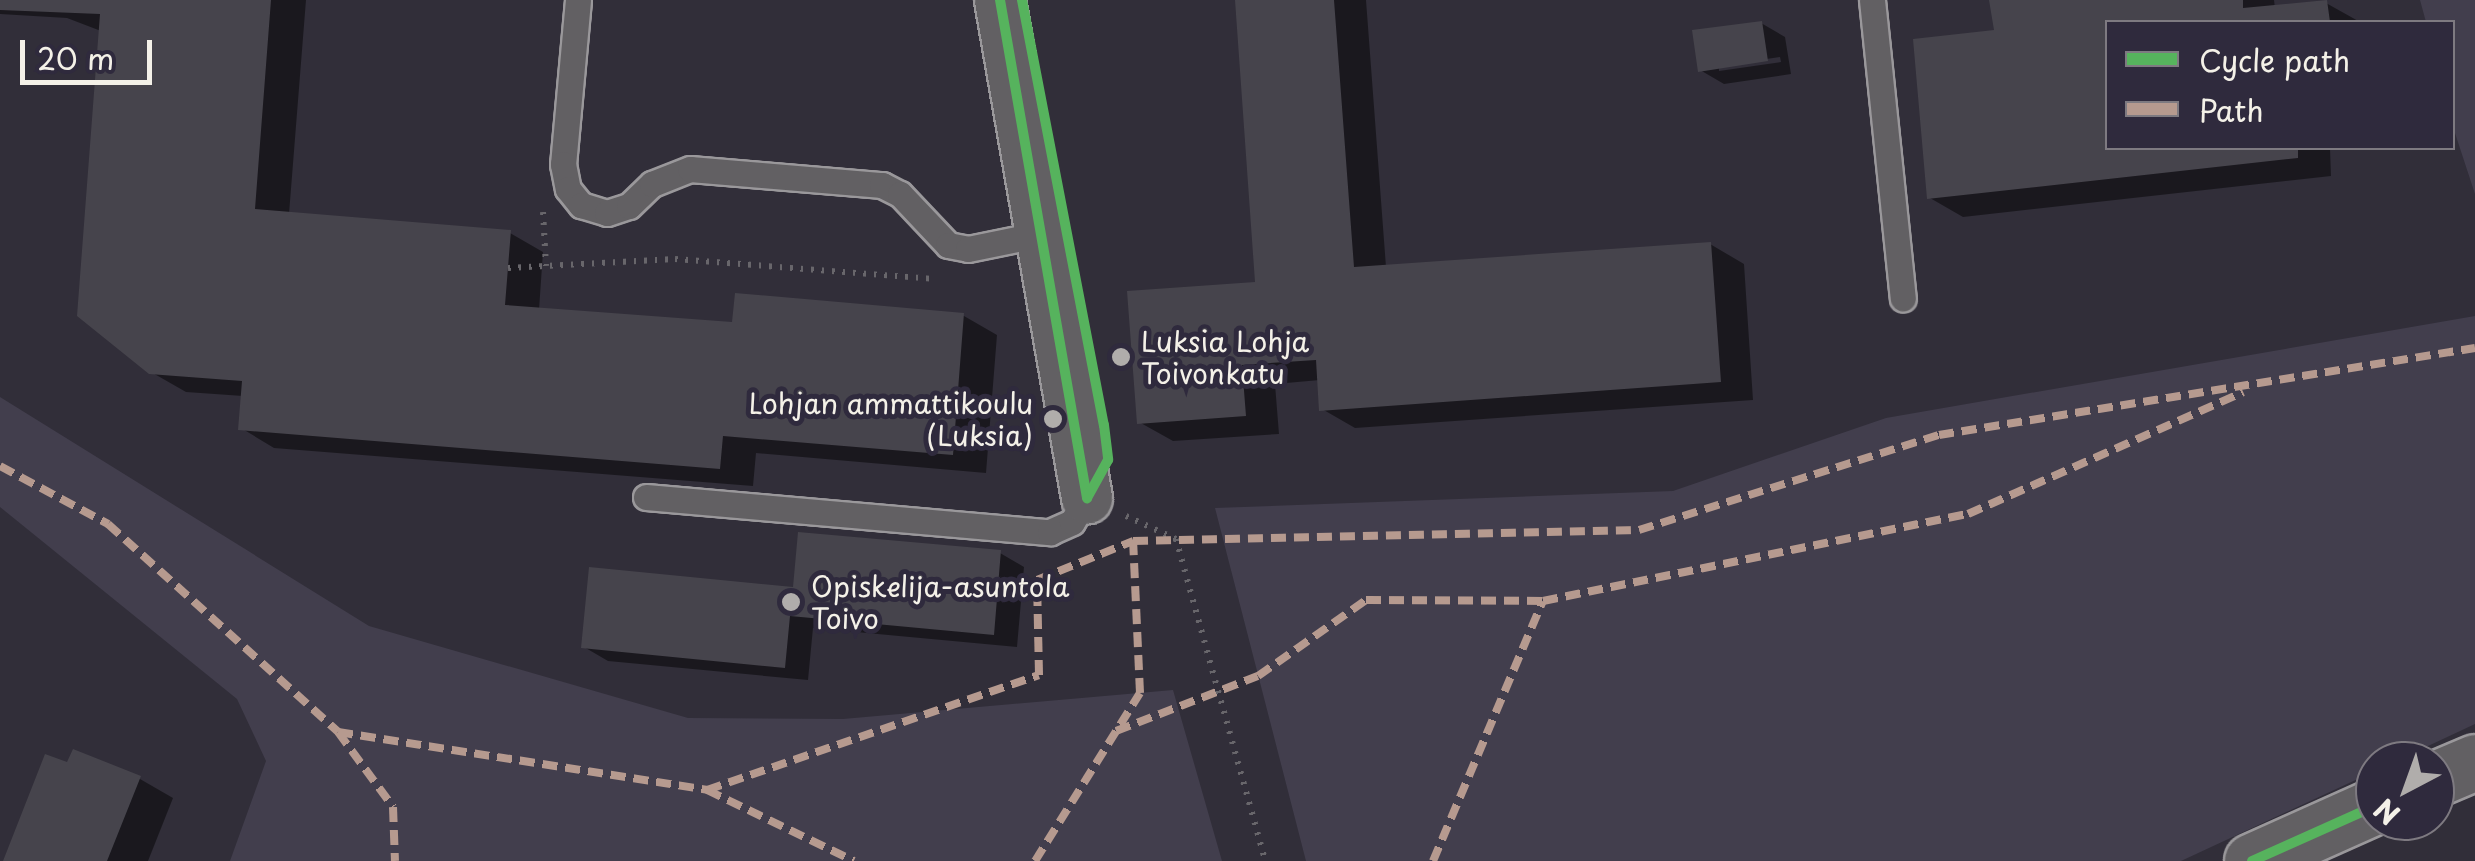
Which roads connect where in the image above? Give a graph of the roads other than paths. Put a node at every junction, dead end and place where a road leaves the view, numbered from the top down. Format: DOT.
graph roads {
  1 [pos="578,0"];
  2 [pos="1000,0"];
  3 [pos="1872,0"];
  4 [pos="1041,234"];
  5 [pos="1903,298"];
  6 [pos="646,497"];
  7 [pos="1087,498"];
  8 [pos="2355,815"];
  9 [pos="2252,861"];
  1 -- 4 [label="lane"];
  2 -- 4 [label="street"];
  3 -- 5 [label="lane"];
  4 -- 7 [label="street"];
  6 -- 7 [label="lane"];
  8 -- 9 [label="street"];
}
